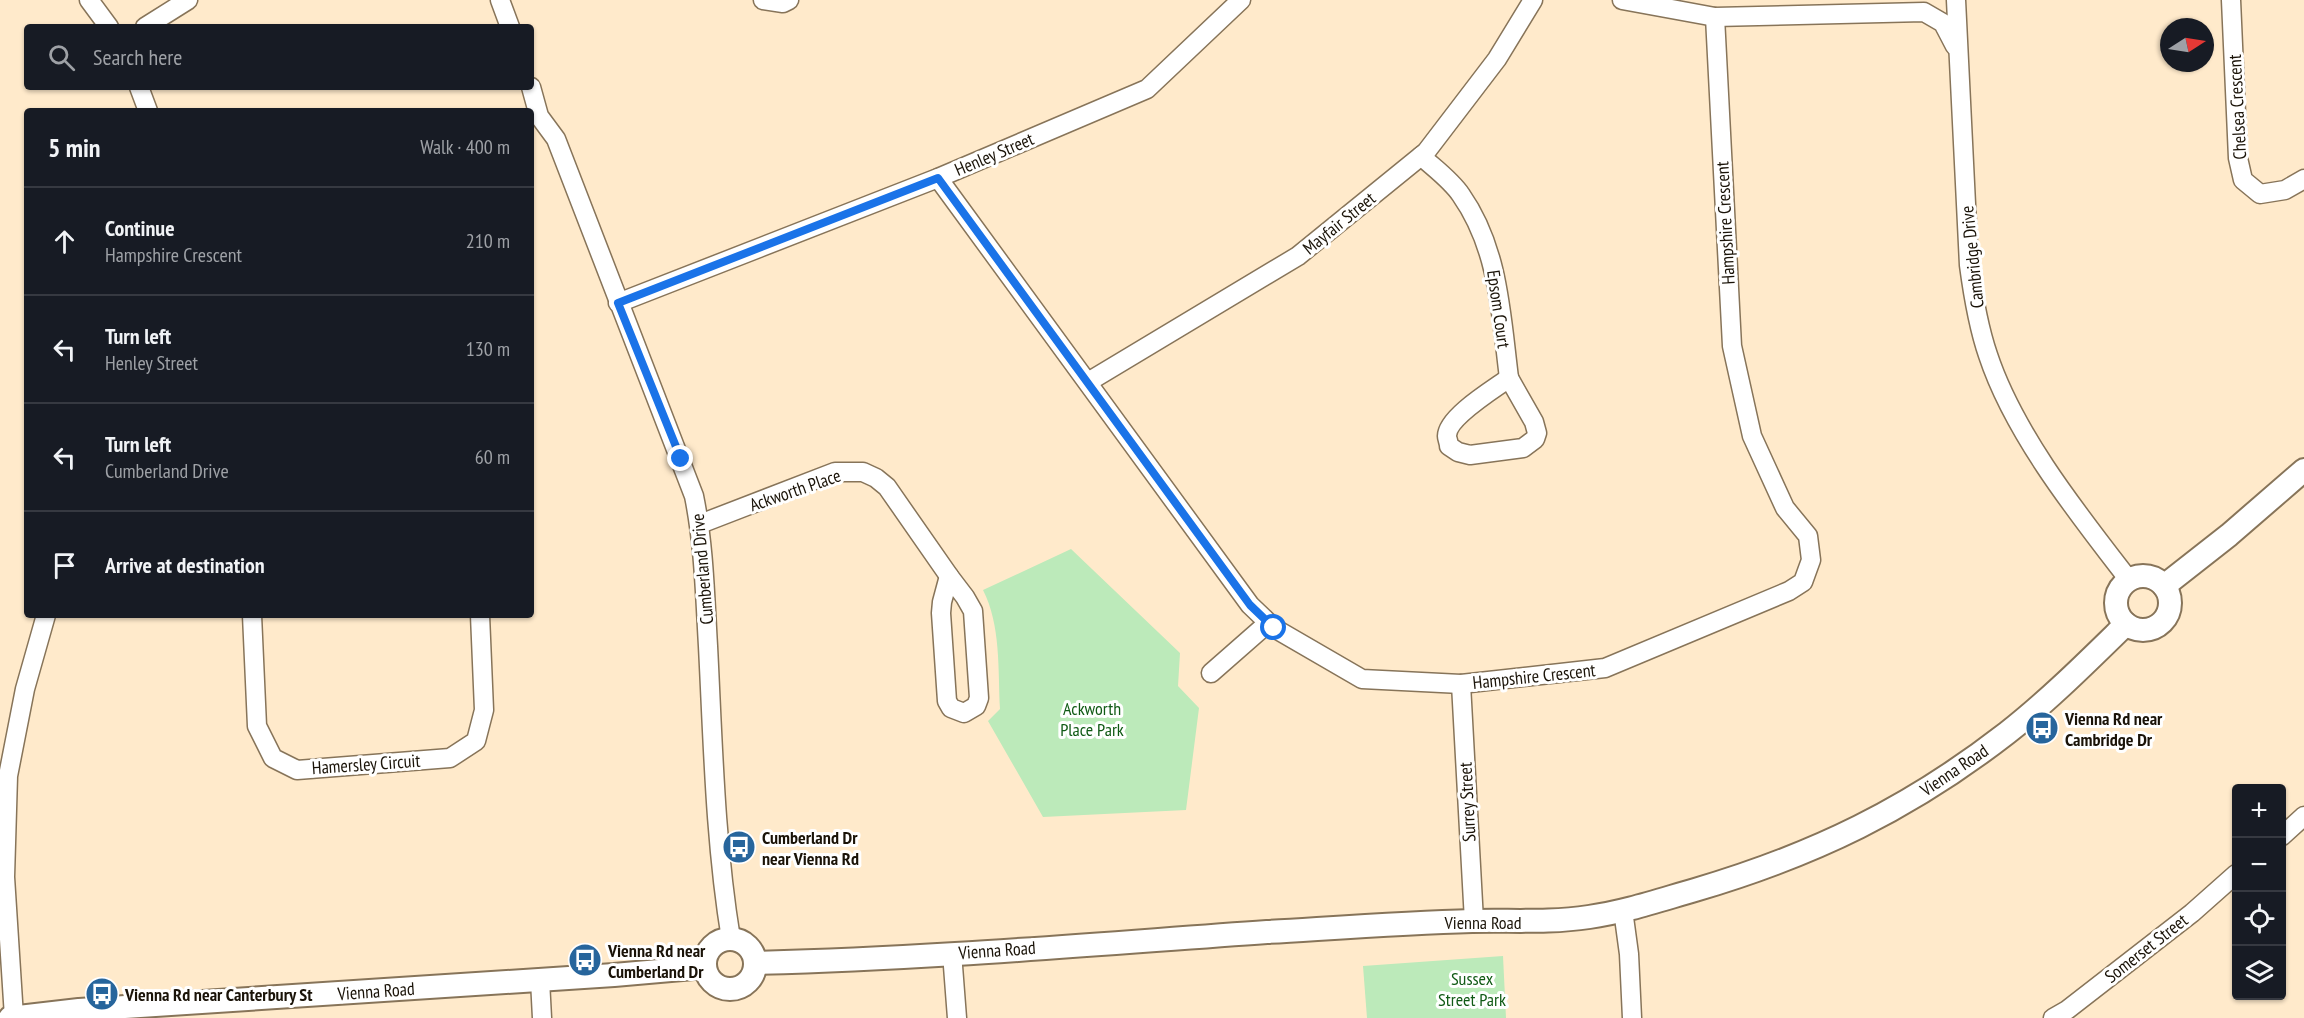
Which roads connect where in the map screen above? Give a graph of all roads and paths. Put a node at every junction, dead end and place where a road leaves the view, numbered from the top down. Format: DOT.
graph roads {
  1 [pos="89,0"];
  2 [pos="188,0"];
  3 [pos="500,0"];
  4 [pos="763,0"];
  5 [pos="789,0"];
  6 [pos="1241,0"];
  7 [pos="1533,0"];
  8 [pos="1622,0"];
  9 [pos="1956,0"];
  10 [pos="2231,0"];
  11 [pos="1715,17"];
  12 [pos="107,24"];
  13 [pos="150,24"];
  14 [pos="509,24"];
  15 [pos="1958,52"];
  16 [pos="140,90"];
  17 [pos="147,108"];
  18 [pos="534,109"];
  19 [pos="1421,156"];
  20 [pos="938,178"];
  21 [pos="2304,179"];
  22 [pos="618,303"];
  23 [pos="1509,378"];
  24 [pos="1088,382"];
  25 [pos="2304,470"];
  26 [pos="700,524"];
  27 [pos="949,576"];
  28 [pos="2129,580"];
  29 [pos="2164,586"];
  30 [pos="45,618"];
  31 [pos="252,618"];
  32 [pos="480,618"];
  33 [pos="1268,623"];
  34 [pos="2126,624"];
  35 [pos="1211,673"];
  36 [pos="1461,684"];
  37 [pos="4,775"];
  38 [pos="2304,816"];
  39 [pos="2286,832"];
  40 [pos="2232,878"];
  41 [pos="1623,910"];
  42 [pos="1474,921"];
  43 [pos="731,939"];
  44 [pos="952,953"];
  45 [pos="755,963"];
  46 [pos="705,967"];
  47 [pos="540,980"];
  48 [pos="12,1018"];
  49 [pos="542,1018"];
  50 [pos="957,1018"];
  51 [pos="1632,1018"];
  52 [pos="2053,1018"];
  1 -- 12 [label="street"];
  2 -- 13 [label="street"];
  3 -- 14 [label="street"];
  4 -- 5 [label="street"];
  6 -- 20 [label="street, Henley Street"];
  7 -- 19 [label="street, Mayfair Street"];
  8 -- 11 [label="street"];
  9 -- 15 [label="street, Cambridge Drive"];
  10 -- 21 [label="street, Chelsea Crescent"];
  11 -- 15 [label="street"];
  11 -- 36 [label="street, Hampshire Crescent"];
  15 -- 28 [label="street, Cambridge Drive"];
  16 -- 17 [label="street"];
  18 -- 22 [label="street, Cumberland Drive"];
  19 -- 23 [label="street, Epsom Court"];
  19 -- 24 [label="street, Mayfair Street"];
  20 -- 22 [label="street, Henley Street"];
  20 -- 24 [label="street, Hampshire Crescent"];
  22 -- 26 [label="street, Cumberland Drive"];
  23 -- 23 [label="street, Epsom Court"];
  24 -- 33 [label="street, Hampshire Crescent"];
  25 -- 29 [label="main road"];
  26 -- 27 [label="street, Ackworth Place"];
  26 -- 43 [label="street, Cumberland Drive"];
  27 -- 27 [label="street, Ackworth Place"];
  28 -- 29 [label="main road"];
  28 -- 34 [label="main road"];
  29 -- 34 [label="main road"];
  30 -- 37 [label="street"];
  31 -- 32 [label="street, Hamersley Circuit"];
  33 -- 35 [label="street"];
  33 -- 36 [label="street, Hampshire Crescent"];
  34 -- 41 [label="main road, Vienna Road"];
  36 -- 42 [label="street, Surrey Street"];
  37 -- 48 [label="street"];
  38 -- 39 [label="street"];
  40 -- 52 [label="street, Somerset Street"];
  41 -- 42 [label="main road, Vienna Road"];
  41 -- 51 [label="street"];
  42 -- 44 [label="main road, Vienna Road"];
  43 -- 45 [label="main road"];
  43 -- 46 [label="main road"];
  44 -- 45 [label="main road, Vienna Road"];
  44 -- 50 [label="street"];
  45 -- 46 [label="main road"];
  46 -- 47 [label="main road, Vienna Road"];
  47 -- 48 [label="main road, Vienna Road"];
  47 -- 49 [label="street"];
}
